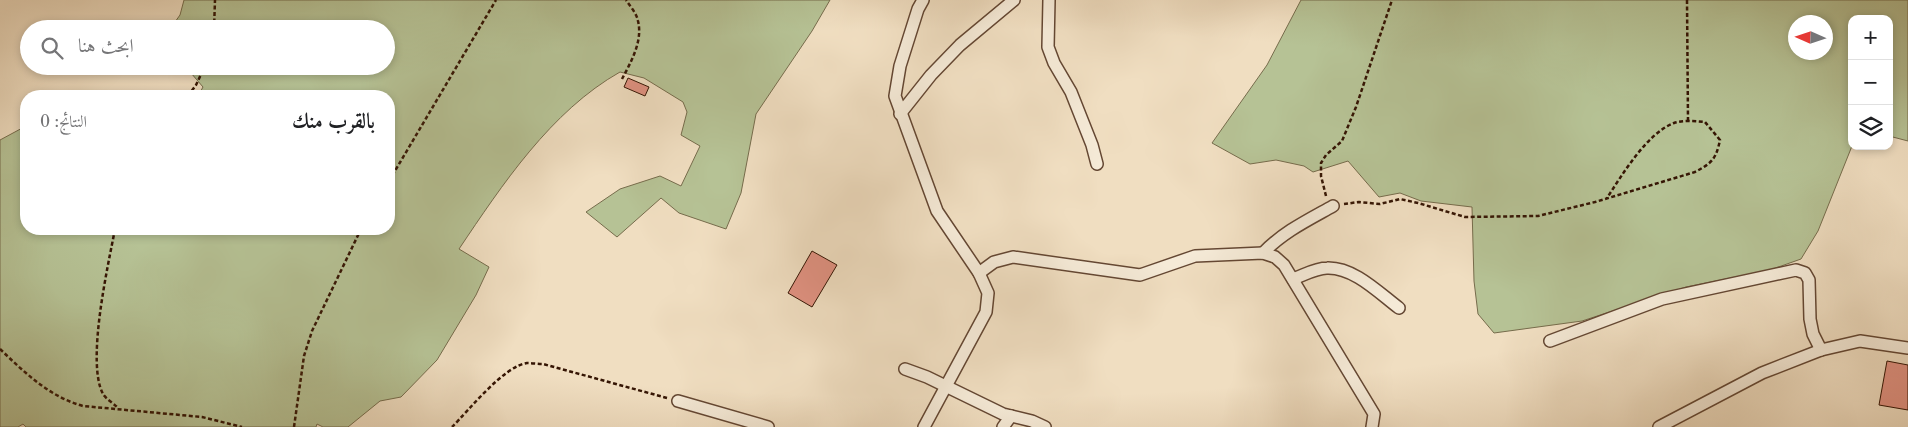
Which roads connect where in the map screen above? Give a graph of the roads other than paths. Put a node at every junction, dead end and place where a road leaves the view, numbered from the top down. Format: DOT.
graph roads {
  1 [pos="923,0"];
  2 [pos="1014,0"];
  3 [pos="1050,0"];
  4 [pos="900,114"];
  5 [pos="1097,164"];
  6 [pos="1333,206"];
  7 [pos="1263,253"];
  8 [pos="979,273"];
  9 [pos="1293,279"];
  10 [pos="1399,308"];
  11 [pos="1550,341"];
  12 [pos="1908,348"];
  13 [pos="1821,350"];
  14 [pos="905,369"];
  15 [pos="947,386"];
  16 [pos="678,401"];
  17 [pos="1011,416"];
  18 [pos="768,427"];
  19 [pos="924,427"];
  20 [pos="1003,427"];
  21 [pos="1045,427"];
  22 [pos="1372,427"];
  23 [pos="1658,427"];
  1 -- 4 [label="street"];
  2 -- 4 [label="street"];
  3 -- 5 [label="street"];
  4 -- 8 [label="street"];
  6 -- 7 [label="street"];
  7 -- 8 [label="street"];
  7 -- 9 [label="street"];
  8 -- 15 [label="street"];
  9 -- 10 [label="street"];
  9 -- 22 [label="street"];
  11 -- 13 [label="street"];
  12 -- 13 [label="street"];
  13 -- 23 [label="street"];
  14 -- 15 [label="street"];
  15 -- 17 [label="street"];
  15 -- 19 [label="street"];
  16 -- 18 [label="street"];
  17 -- 20 [label="street"];
  17 -- 21 [label="street"];
}
